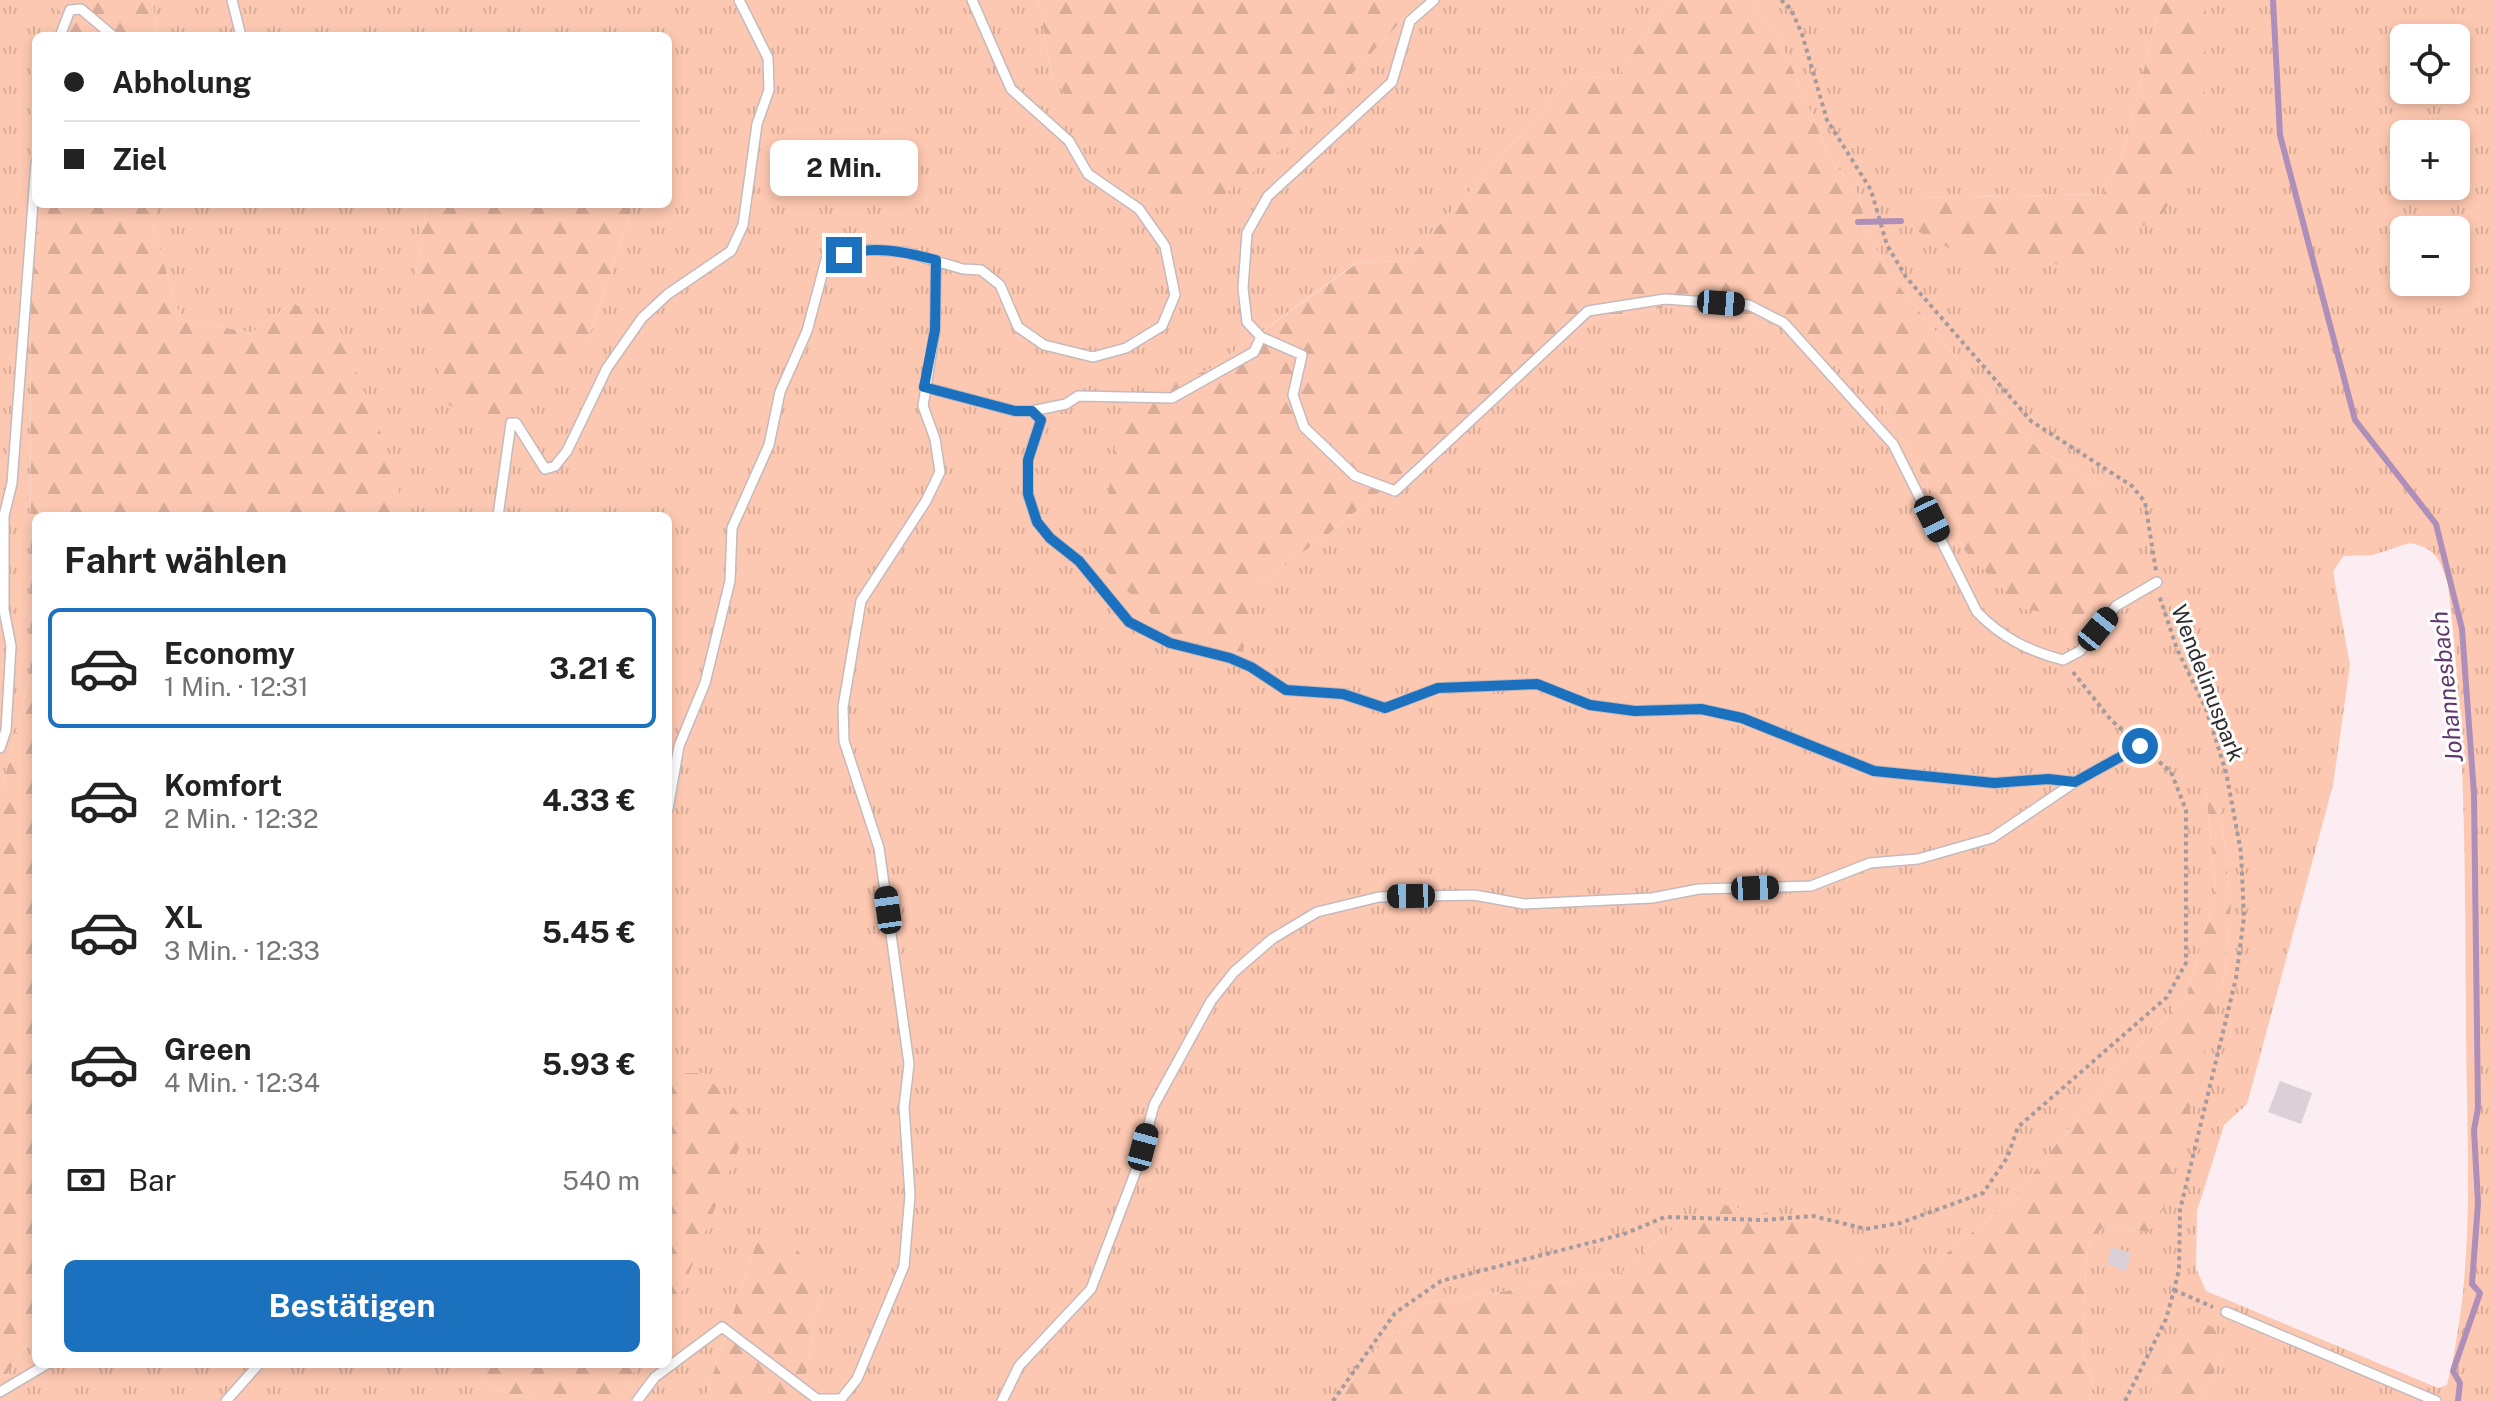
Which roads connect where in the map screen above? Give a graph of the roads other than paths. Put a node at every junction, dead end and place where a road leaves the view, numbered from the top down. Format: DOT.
graph roads {
  1 [pos="232,0"];
  2 [pos="739,0"];
  3 [pos="972,0"];
  4 [pos="1434,0"];
  5 [pos="62,32"];
  6 [pos="108,32"];
  7 [pos="240,32"];
  8 [pos="33,208"];
  9 [pos="936,260"];
  10 [pos="1261,337"];
  11 [pos="924,387"];
  12 [pos="1032,411"];
  13 [pos="498,512"];
  14 [pos="2157,582"];
  15 [pos="2140,746"];
  16 [pos="0,748"];
  17 [pos="2075,782"];
  18 [pos="672,786"];
  19 [pos="2226,1312"];
  20 [pos="672,1364"];
  21 [pos="40,1368"];
  22 [pos="255,1368"];
  23 [pos="667,1368"];
  24 [pos="0,1392"];
  25 [pos="226,1401"];
  26 [pos="637,1401"];
  27 [pos="1002,1401"];
  28 [pos="2436,1401"];
  1 -- 7 [label="lane"];
  2 -- 13 [label="lane"];
  3 -- 9 [label="lane"];
  4 -- 10 [label="lane"];
  5 -- 6 [label="lane"];
  8 -- 16 [label="lane"];
  9 -- 11 [label="lane"];
  9 -- 18 [label="lane"];
  10 -- 12 [label="lane"];
  10 -- 14 [label="lane"];
  11 -- 12 [label="lane"];
  11 -- 20 [label="lane"];
  12 -- 17 [label="lane"];
  15 -- 17 [label="lane"];
  17 -- 27 [label="lane"];
  19 -- 28 [label="lane"];
  21 -- 24 [label="lane"];
  22 -- 25 [label="lane"];
  23 -- 26 [label="lane"];
}
